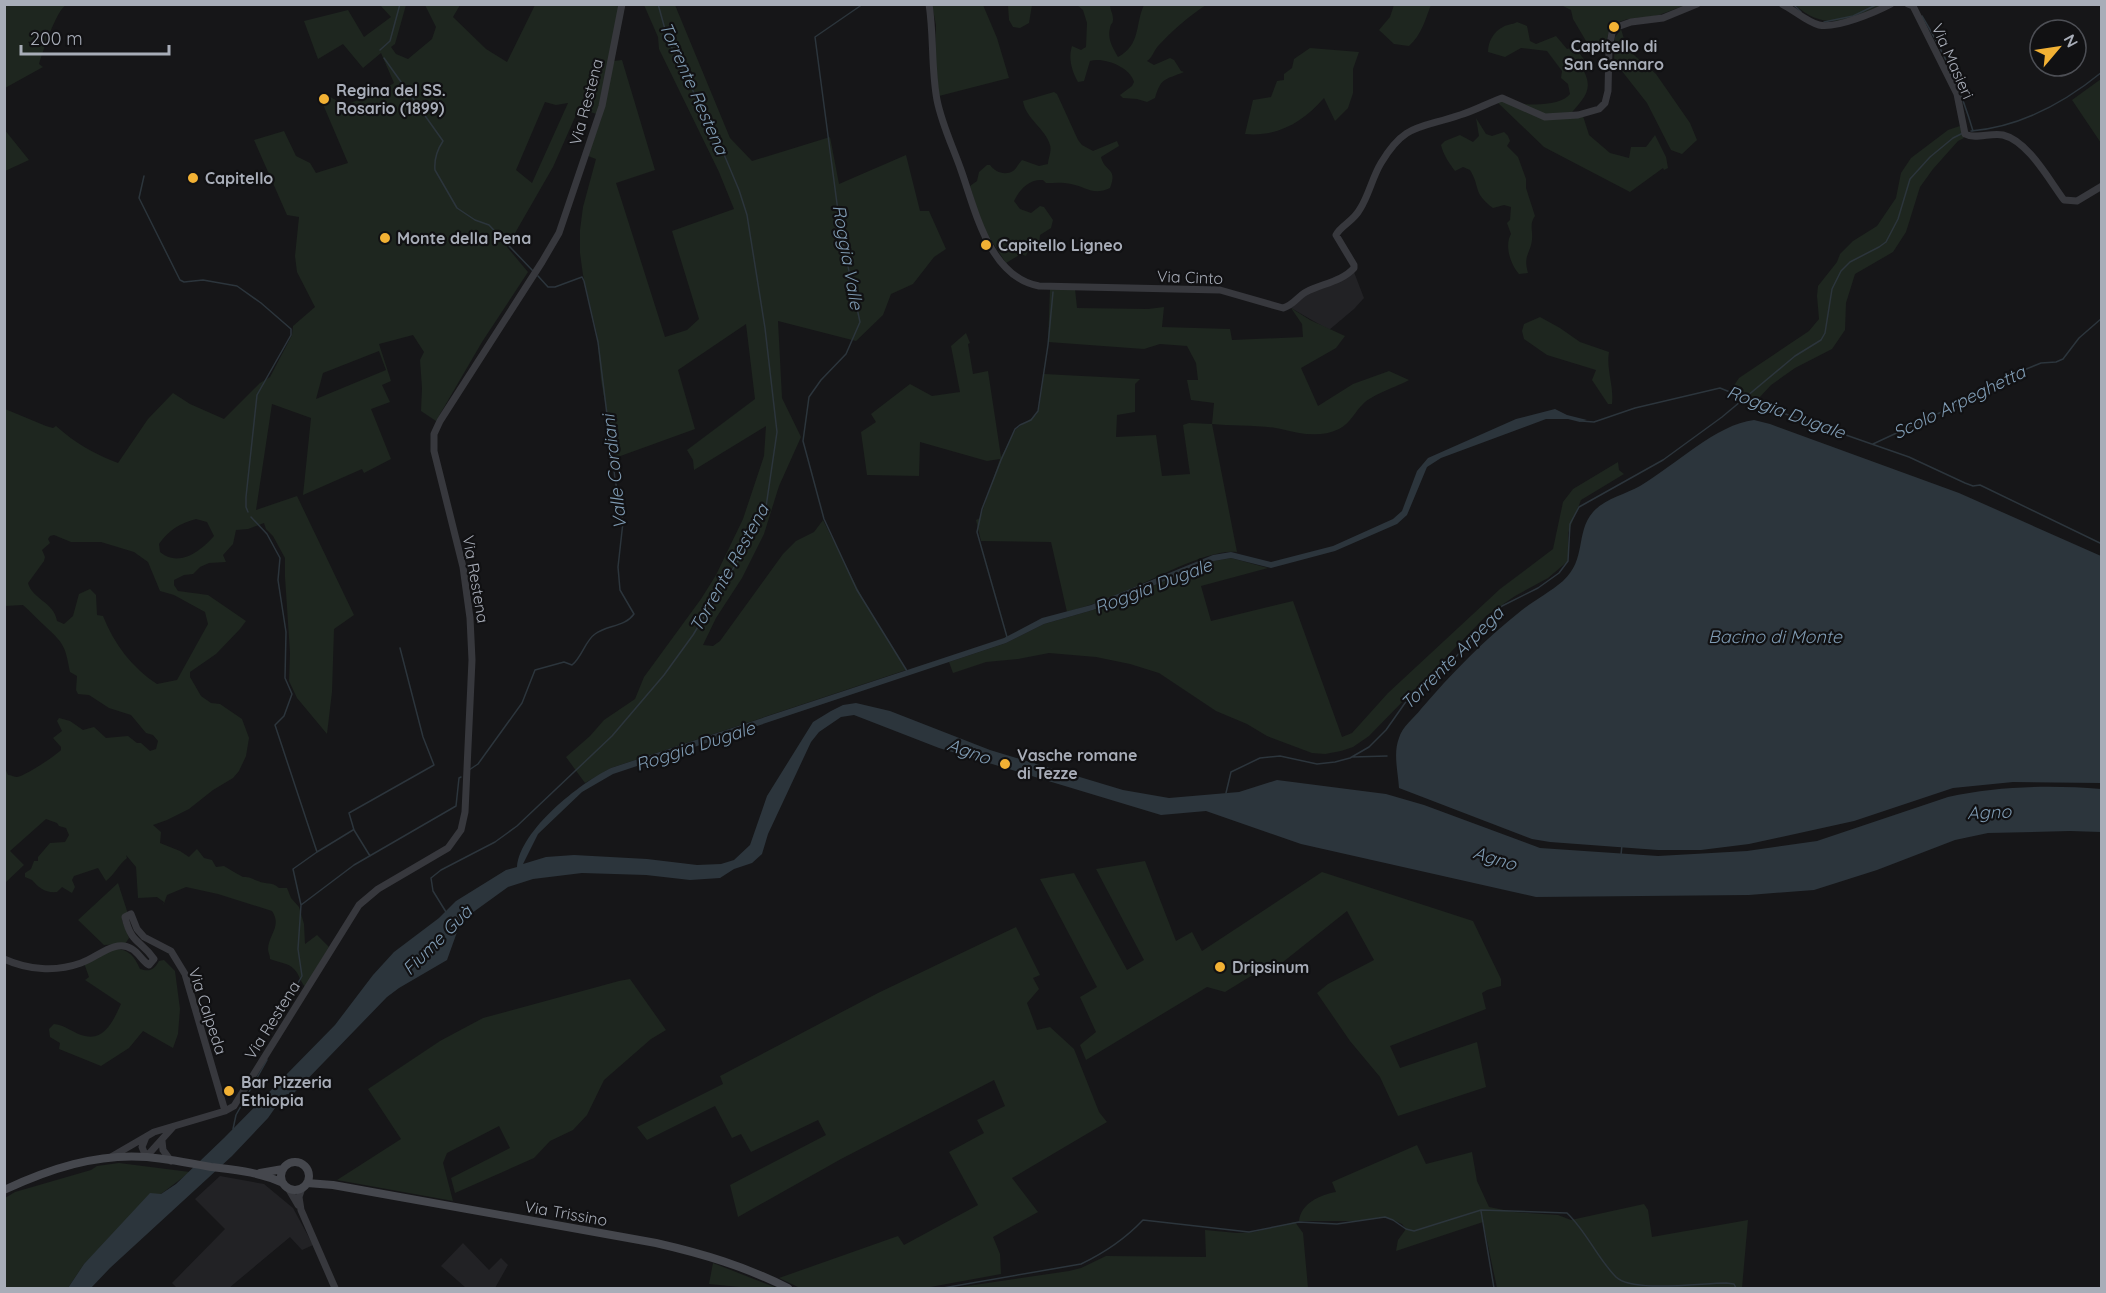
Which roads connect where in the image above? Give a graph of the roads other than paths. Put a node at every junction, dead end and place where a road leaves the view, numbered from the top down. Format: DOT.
graph roads {
  1 [pos="622,4"];
  2 [pos="929,4"];
  3 [pos="1697,4"];
  4 [pos="1782,4"];
  5 [pos="1891,4"];
  6 [pos="1908,4"];
  7 [pos="2102,186"];
  8 [pos="4,959"];
  9 [pos="225,1111"];
  10 [pos="176,1125"];
  11 [pos="146,1137"];
  12 [pos="162,1141"];
  13 [pos="111,1157"];
  14 [pos="146,1157"];
  15 [pos="171,1161"];
  16 [pos="308,1169"];
  17 [pos="283,1170"];
  18 [pos="256,1173"];
  19 [pos="333,1185"];
  20 [pos="286,1186"];
  21 [pos="305,1186"];
  22 [pos="4,1190"];
  23 [pos="301,1210"];
  24 [pos="335,1288"];
  25 [pos="788,1288"];
  1 -- 9 [label="street, Via Restena"];
  2 -- 3 [label="street, Via Cinto"];
  4 -- 5 [label="street"];
  6 -- 7 [label="street, Via Masieri"];
  8 -- 9 [label="street, Via Calpeda"];
  9 -- 10 [label="street"];
  10 -- 11 [label="street"];
  10 -- 12 [label="street"];
  11 -- 13 [label="street"];
  11 -- 14 [label="street"];
  12 -- 14 [label="street"];
  12 -- 15 [label="street"];
  13 -- 14 [label="main road, Via Trissino"];
  13 -- 22 [label="main road, Via Trissino"];
  14 -- 15 [label="main road, Via Trissino"];
  15 -- 18 [label="main road, Via Trissino"];
  16 -- 17 [label="main road, Via Trissino"];
  16 -- 19 [label="main road, Via Trissino"];
  16 -- 21 [label="main road"];
  17 -- 18 [label="main road, Via Trissino"];
  17 -- 20 [label="main road"];
  18 -- 20 [label="main road, Via Trissino"];
  19 -- 21 [label="main road, Via Trissino"];
  19 -- 25 [label="main road, Via Trissino"];
  20 -- 21 [label="main road, Via Trissino"];
  20 -- 23 [label="street"];
  21 -- 23 [label="street"];
  23 -- 24 [label="street"];
}
